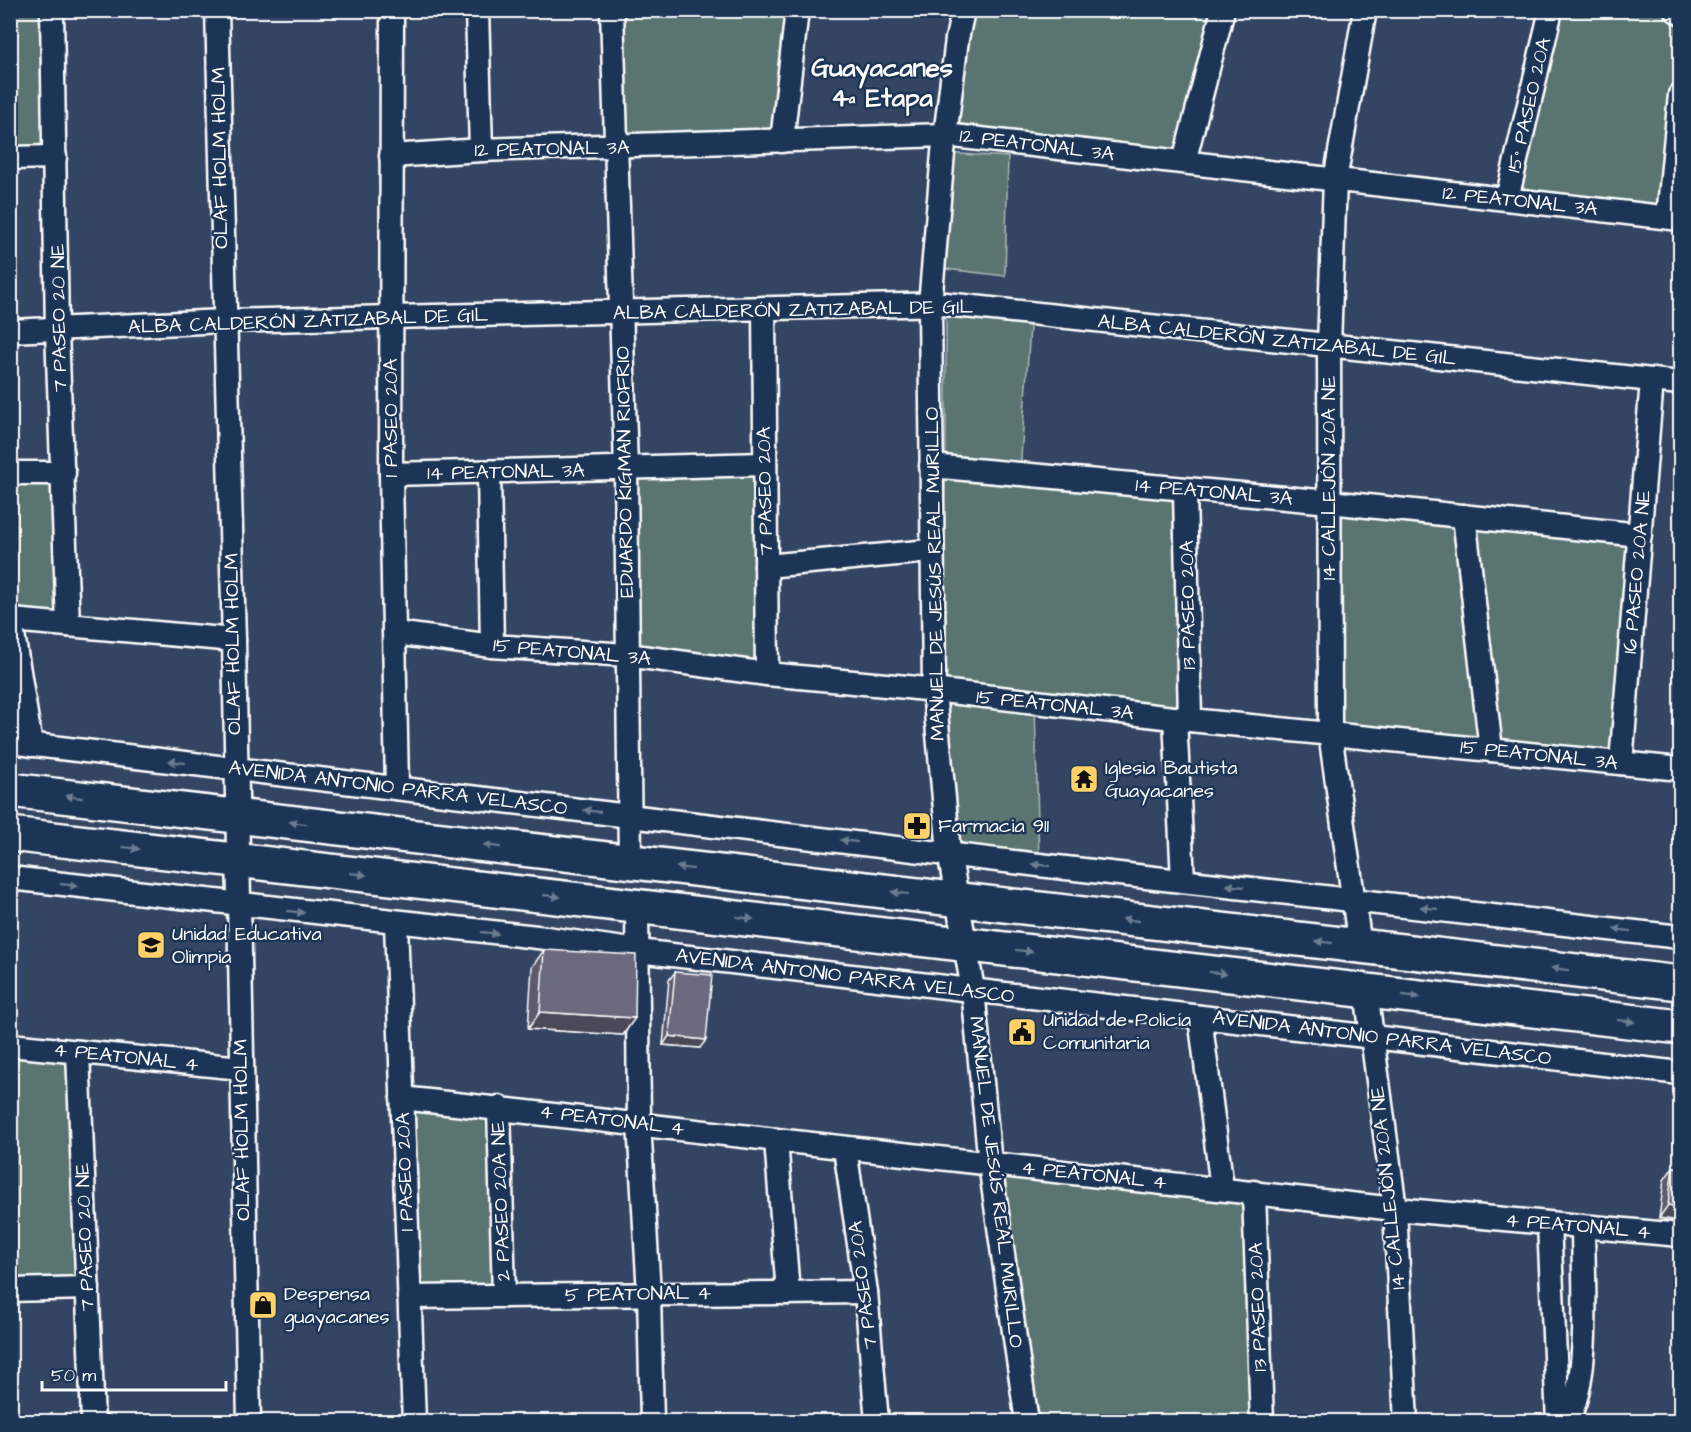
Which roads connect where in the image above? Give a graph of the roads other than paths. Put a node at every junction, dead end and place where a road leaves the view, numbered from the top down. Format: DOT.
graph roads {
  1 [pos="52,10"];
  2 [pos="217,10"];
  3 [pos="392,10"];
  4 [pos="477,10"];
  5 [pos="612,10"];
  6 [pos="797,10"];
  7 [pos="963,10"];
  8 [pos="1222,10"];
  9 [pos="1365,10"];
  10 [pos="1551,10"];
  11 [pos="1676,10"];
  12 [pos="1680,13"];
  13 [pos="1680,94"];
  14 [pos="945,135"];
  15 [pos="782,141"];
  16 [pos="617,148"];
  17 [pos="482,150"];
  18 [pos="391,156"];
  19 [pos="55,157"];
  20 [pos="10,158"];
  21 [pos="1184,162"];
  22 [pos="1335,180"];
  23 [pos="1507,199"];
  24 [pos="1674,218"];
  25 [pos="930,305"];
  26 [pos="764,309"];
  27 [pos="622,312"];
  28 [pos="391,318"];
  29 [pos="224,321"];
  30 [pos="10,331"];
  31 [pos="57,331"];
  32 [pos="1329,345"];
  33 [pos="1652,380"];
  34 [pos="1680,383"];
  35 [pos="765,464"];
  36 [pos="931,466"];
  37 [pos="626,469"];
  38 [pos="10,473"];
  39 [pos="64,473"];
  40 [pos="489,473"];
  41 [pos="392,474"];
  42 [pos="1185,490"];
  43 [pos="1330,501"];
  44 [pos="1464,516"];
  45 [pos="1640,535"];
  46 [pos="930,551"];
  47 [pos="766,566"];
  48 [pos="11,618"];
  49 [pos="69,625"];
  50 [pos="395,633"];
  51 [pos="234,640"];
  52 [pos="492,646"];
  53 [pos="627,655"];
  54 [pos="767,674"];
  55 [pos="934,692"];
  56 [pos="1183,719"];
  57 [pos="1330,734"];
  58 [pos="21,743"];
  59 [pos="1491,750"];
  60 [pos="1621,763"];
  61 [pos="236,769"];
  62 [pos="1680,769"];
  63 [pos="397,789"];
  64 [pos="10,790"];
  65 [pos="629,815"];
  66 [pos="236,816"];
  67 [pos="10,834"];
  68 [pos="948,852"];
  69 [pos="237,860"];
  70 [pos="630,862"];
  71 [pos="10,878"];
  72 [pos="1183,880"];
  73 [pos="1354,899"];
  74 [pos="958,900"];
  75 [pos="238,905"];
  76 [pos="637,906"];
  77 [pos="396,923"];
  78 [pos="1680,937"];
  79 [pos="966,944"];
  80 [pos="1360,946"];
  81 [pos="638,951"];
  82 [pos="1680,983"];
  83 [pos="973,990"];
  84 [pos="1366,991"];
  85 [pos="1200,1017"];
  86 [pos="1680,1027"];
  87 [pos="1372,1037"];
  88 [pos="10,1045"];
  89 [pos="78,1052"];
  90 [pos="241,1068"];
  91 [pos="1680,1073"];
  92 [pos="402,1098"];
  93 [pos="499,1107"];
  94 [pos="639,1124"];
  95 [pos="776,1140"];
  96 [pos="845,1149"];
  97 [pos="990,1164"];
  98 [pos="1222,1188"];
  99 [pos="1254,1192"];
  100 [pos="1395,1209"];
  101 [pos="1549,1224"];
  102 [pos="1583,1227"];
  103 [pos="1680,1234"];
  104 [pos="87,1288"];
  105 [pos="10,1290"];
  106 [pos="866,1292"];
  107 [pos="788,1293"];
  108 [pos="650,1294"];
  109 [pos="504,1296"];
  110 [pos="409,1297"];
  111 [pos="93,1422"];
  112 [pos="249,1422"];
  113 [pos="414,1422"];
  114 [pos="652,1422"];
  115 [pos="877,1422"];
  116 [pos="1027,1422"];
  117 [pos="1262,1422"];
  118 [pos="1406,1422"];
  119 [pos="1558,1422"];
  120 [pos="1566,1422"];
  1 -- 19 [label="street, 7 PASEO 20 NE"];
  2 -- 29 [label="street, OLAF HOLM HOLM"];
  3 -- 18 [label="street, 1 PASEO 20A"];
  4 -- 17 [label="street"];
  5 -- 16 [label="street, EDUARDO KIGMAN RIOFRIO"];
  6 -- 15 [label="street"];
  7 -- 14 [label="street, MANUEL DE JESÚS REAL MURILLO"];
  8 -- 21 [label="street"];
  9 -- 22 [label="street, 14 CALLEJÓN 20A NE"];
  10 -- 23 [label="street, 15° PASEO 20A"];
  11 -- 12 [label="street"];
  13 -- 24 [label="street"];
  14 -- 15 [label="street, 12 PEATONAL 3A"];
  14 -- 21 [label="street, 12 PEATONAL 3A"];
  14 -- 25 [label="street, MANUEL DE JESÚS REAL MURILLO"];
  15 -- 16 [label="street, 12 PEATONAL 3A"];
  16 -- 17 [label="street, 12 PEATONAL 3A"];
  16 -- 27 [label="street, EDUARDO KIGMAN RIOFRIO"];
  17 -- 18 [label="street, 12 PEATONAL 3A"];
  18 -- 28 [label="street, 1 PASEO 20A"];
  19 -- 20 [label="street"];
  19 -- 31 [label="street, 7 PASEO 20 NE"];
  21 -- 22 [label="street, 12 PEATONAL 3A"];
  22 -- 23 [label="street, 12 PEATONAL 3A"];
  22 -- 32 [label="street, 14 CALLEJÓN 20A NE"];
  23 -- 24 [label="street, 12 PEATONAL 3A"];
  25 -- 26 [label="street, ALBA CALDERÓN ZATIZABAL DE GIL"];
  25 -- 32 [label="street, ALBA CALDERÓN ZATIZABAL DE GIL"];
  25 -- 36 [label="street, MANUEL DE JESÚS REAL MURILLO"];
  26 -- 27 [label="street, ALBA CALDERÓN ZATIZABAL DE GIL"];
  26 -- 35 [label="street, 7 PASEO 20A"];
  27 -- 28 [label="street, ALBA CALDERÓN ZATIZABAL DE GIL"];
  27 -- 37 [label="street, EDUARDO KIGMAN RIOFRIO"];
  28 -- 29 [label="street, ALBA CALDERÓN ZATIZABAL DE GIL"];
  28 -- 41 [label="street, 1 PASEO 20A"];
  29 -- 31 [label="street, ALBA CALDERÓN ZATIZABAL DE GIL"];
  29 -- 51 [label="street, OLAF HOLM HOLM"];
  30 -- 31 [label="street, ALBA CALDERÓN ZATIZABAL DE GIL"];
  31 -- 39 [label="street, 7 PASEO 20 NE"];
  32 -- 33 [label="street, ALBA CALDERÓN ZATIZABAL DE GIL"];
  32 -- 43 [label="street, 14 CALLEJÓN 20A NE"];
  33 -- 34 [label="street, ALBA CALDERÓN ZATIZABAL DE GIL"];
  33 -- 45 [label="street, 16 PASEO 20A NE"];
  35 -- 37 [label="street, 14 PEATONAL 3A"];
  35 -- 47 [label="street, 7 PASEO 20A"];
  36 -- 42 [label="street, 14 PEATONAL 3A"];
  36 -- 46 [label="street, MANUEL DE JESÚS REAL MURILLO"];
  37 -- 40 [label="street, 14 PEATONAL 3A"];
  37 -- 53 [label="street, EDUARDO KIGMAN RIOFRIO"];
  38 -- 39 [label="street"];
  39 -- 49 [label="street, 7 PASEO 20 NE"];
  40 -- 41 [label="street, 14 PEATONAL 3A"];
  40 -- 52 [label="street"];
  41 -- 50 [label="street, 1 PASEO 20A"];
  42 -- 43 [label="street, 14 PEATONAL 3A"];
  42 -- 56 [label="street, 13 PASEO 20A"];
  43 -- 44 [label="street, 14 PEATONAL 3A"];
  43 -- 57 [label="street, 14 CALLEJÓN 20A NE"];
  44 -- 45 [label="street, 14 PEATONAL 3A"];
  44 -- 59 [label="street"];
  45 -- 60 [label="street, 16 PASEO 20A NE"];
  46 -- 47 [label="street"];
  46 -- 55 [label="street, MANUEL DE JESÚS REAL MURILLO"];
  47 -- 54 [label="street, 7 PASEO 20A"];
  48 -- 49 [label="street"];
  48 -- 58 [label="street"];
  49 -- 51 [label="street"];
  50 -- 52 [label="street, 15 PEATONAL 3A"];
  50 -- 63 [label="street, 1 PASEO 20A"];
  51 -- 61 [label="street, OLAF HOLM HOLM"];
  52 -- 53 [label="street, 15 PEATONAL 3A"];
  53 -- 54 [label="street, 15 PEATONAL 3A"];
  53 -- 65 [label="street, EDUARDO KIGMAN RIOFRIO"];
  54 -- 55 [label="street, 15 PEATONAL 3A"];
  55 -- 56 [label="street, 15 PEATONAL 3A"];
  55 -- 68 [label="street, MANUEL DE JESÚS REAL MURILLO"];
  56 -- 57 [label="street, 15 PEATONAL 3A"];
  56 -- 72 [label="street, 13 PASEO 20A"];
  57 -- 59 [label="street, 15 PEATONAL 3A"];
  57 -- 73 [label="street, 14 CALLEJÓN 20A NE"];
  61 -- 58 [label="street, AVENIDA ANTONIO PARRA VELASCO, one-way"];
  59 -- 60 [label="street, 15 PEATONAL 3A"];
  60 -- 62 [label="street, 15 PEATONAL 3A"];
  61 -- 63 [label="street, AVENIDA ANTONIO PARRA VELASCO"];
  61 -- 66 [label="street, OLAF HOLM HOLM"];
  65 -- 63 [label="street, AVENIDA ANTONIO PARRA VELASCO, one-way"];
  66 -- 64 [label="street, one-way"];
  68 -- 65 [label="street, AVENIDA ANTONIO PARRA VELASCO, one-way"];
  65 -- 70 [label="street, EDUARDO KIGMAN RIOFRIO"];
  66 -- 69 [label="street, OLAF HOLM HOLM"];
  70 -- 66 [label="street, one-way"];
  67 -- 69 [label="street, one-way"];
  72 -- 68 [label="street, AVENIDA ANTONIO PARRA VELASCO, one-way"];
  68 -- 74 [label="street, MANUEL DE JESÚS REAL MURILLO"];
  69 -- 75 [label="street, OLAF HOLM HOLM"];
  69 -- 76 [label="street, one-way"];
  74 -- 70 [label="street, one-way"];
  71 -- 75 [label="street, AVENIDA ANTONIO PARRA VELASCO, one-way"];
  73 -- 72 [label="street, AVENIDA ANTONIO PARRA VELASCO, one-way"];
  78 -- 73 [label="street, AVENIDA ANTONIO PARRA VELASCO, one-way"];
  73 -- 80 [label="street, 14 CALLEJÓN 20A NE"];
  74 -- 79 [label="street, MANUEL DE JESÚS REAL MURILLO"];
  80 -- 74 [label="street, one-way"];
  75 -- 77 [label="street, AVENIDA ANTONIO PARRA VELASCO, one-way"];
  75 -- 90 [label="street, OLAF HOLM HOLM"];
  76 -- 79 [label="street, one-way"];
  76 -- 81 [label="street"];
  77 -- 81 [label="street, AVENIDA ANTONIO PARRA VELASCO, one-way"];
  77 -- 92 [label="street, 1 PASEO 20A"];
  79 -- 83 [label="street, MANUEL DE JESÚS REAL MURILLO"];
  79 -- 84 [label="street, one-way"];
  82 -- 80 [label="street, one-way"];
  81 -- 83 [label="street, AVENIDA ANTONIO PARRA VELASCO"];
  81 -- 94 [label="street"];
  83 -- 85 [label="street, AVENIDA ANTONIO PARRA VELASCO"];
  83 -- 97 [label="street, MANUEL DE JESÚS REAL MURILLO"];
  84 -- 86 [label="street, one-way"];
  84 -- 87 [label="street, 14 CALLEJÓN 20A NE"];
  85 -- 87 [label="street, AVENIDA ANTONIO PARRA VELASCO"];
  85 -- 98 [label="street"];
  87 -- 91 [label="street, AVENIDA ANTONIO PARRA VELASCO"];
  87 -- 100 [label="street, 14 CALLEJÓN 20A NE"];
  88 -- 89 [label="street, 4 PEATONAL 4"];
  89 -- 90 [label="street, 4 PEATONAL 4"];
  89 -- 104 [label="street, 7 PASEO 20 NE"];
  90 -- 112 [label="street, OLAF HOLM HOLM"];
  92 -- 93 [label="street, 4 PEATONAL 4"];
  92 -- 110 [label="street, 1 PASEO 20A"];
  93 -- 94 [label="street, 4 PEATONAL 4"];
  93 -- 109 [label="street, 2 PASEO 20A NE"];
  94 -- 95 [label="street, 4 PEATONAL 4"];
  94 -- 108 [label="street"];
  95 -- 96 [label="street, 4 PEATONAL 4"];
  95 -- 107 [label="street"];
  96 -- 97 [label="street, 4 PEATONAL 4"];
  96 -- 106 [label="street, 7 PASEO 20A"];
  97 -- 98 [label="street, 4 PEATONAL 4"];
  97 -- 116 [label="street, MANUEL DE JESÚS REAL MURILLO"];
  98 -- 99 [label="street, 4 PEATONAL 4"];
  99 -- 100 [label="street, 4 PEATONAL 4"];
  99 -- 117 [label="street, 13 PASEO 20A"];
  100 -- 101 [label="street, 4 PEATONAL 4"];
  100 -- 118 [label="street, 14 CALLEJÓN 20A NE"];
  101 -- 102 [label="street, 4 PEATONAL 4"];
  101 -- 119 [label="street"];
  102 -- 103 [label="street, 4 PEATONAL 4"];
  102 -- 120 [label="street"];
  104 -- 105 [label="street"];
  104 -- 111 [label="street, 7 PASEO 20 NE"];
  106 -- 107 [label="street, 5 PEATONAL 4"];
  106 -- 115 [label="street, 7 PASEO 20A"];
  107 -- 108 [label="street, 5 PEATONAL 4"];
  108 -- 109 [label="street, 5 PEATONAL 4"];
  108 -- 114 [label="street"];
  109 -- 110 [label="street, 5 PEATONAL 4"];
  110 -- 113 [label="street, 1 PASEO 20A"];
}
